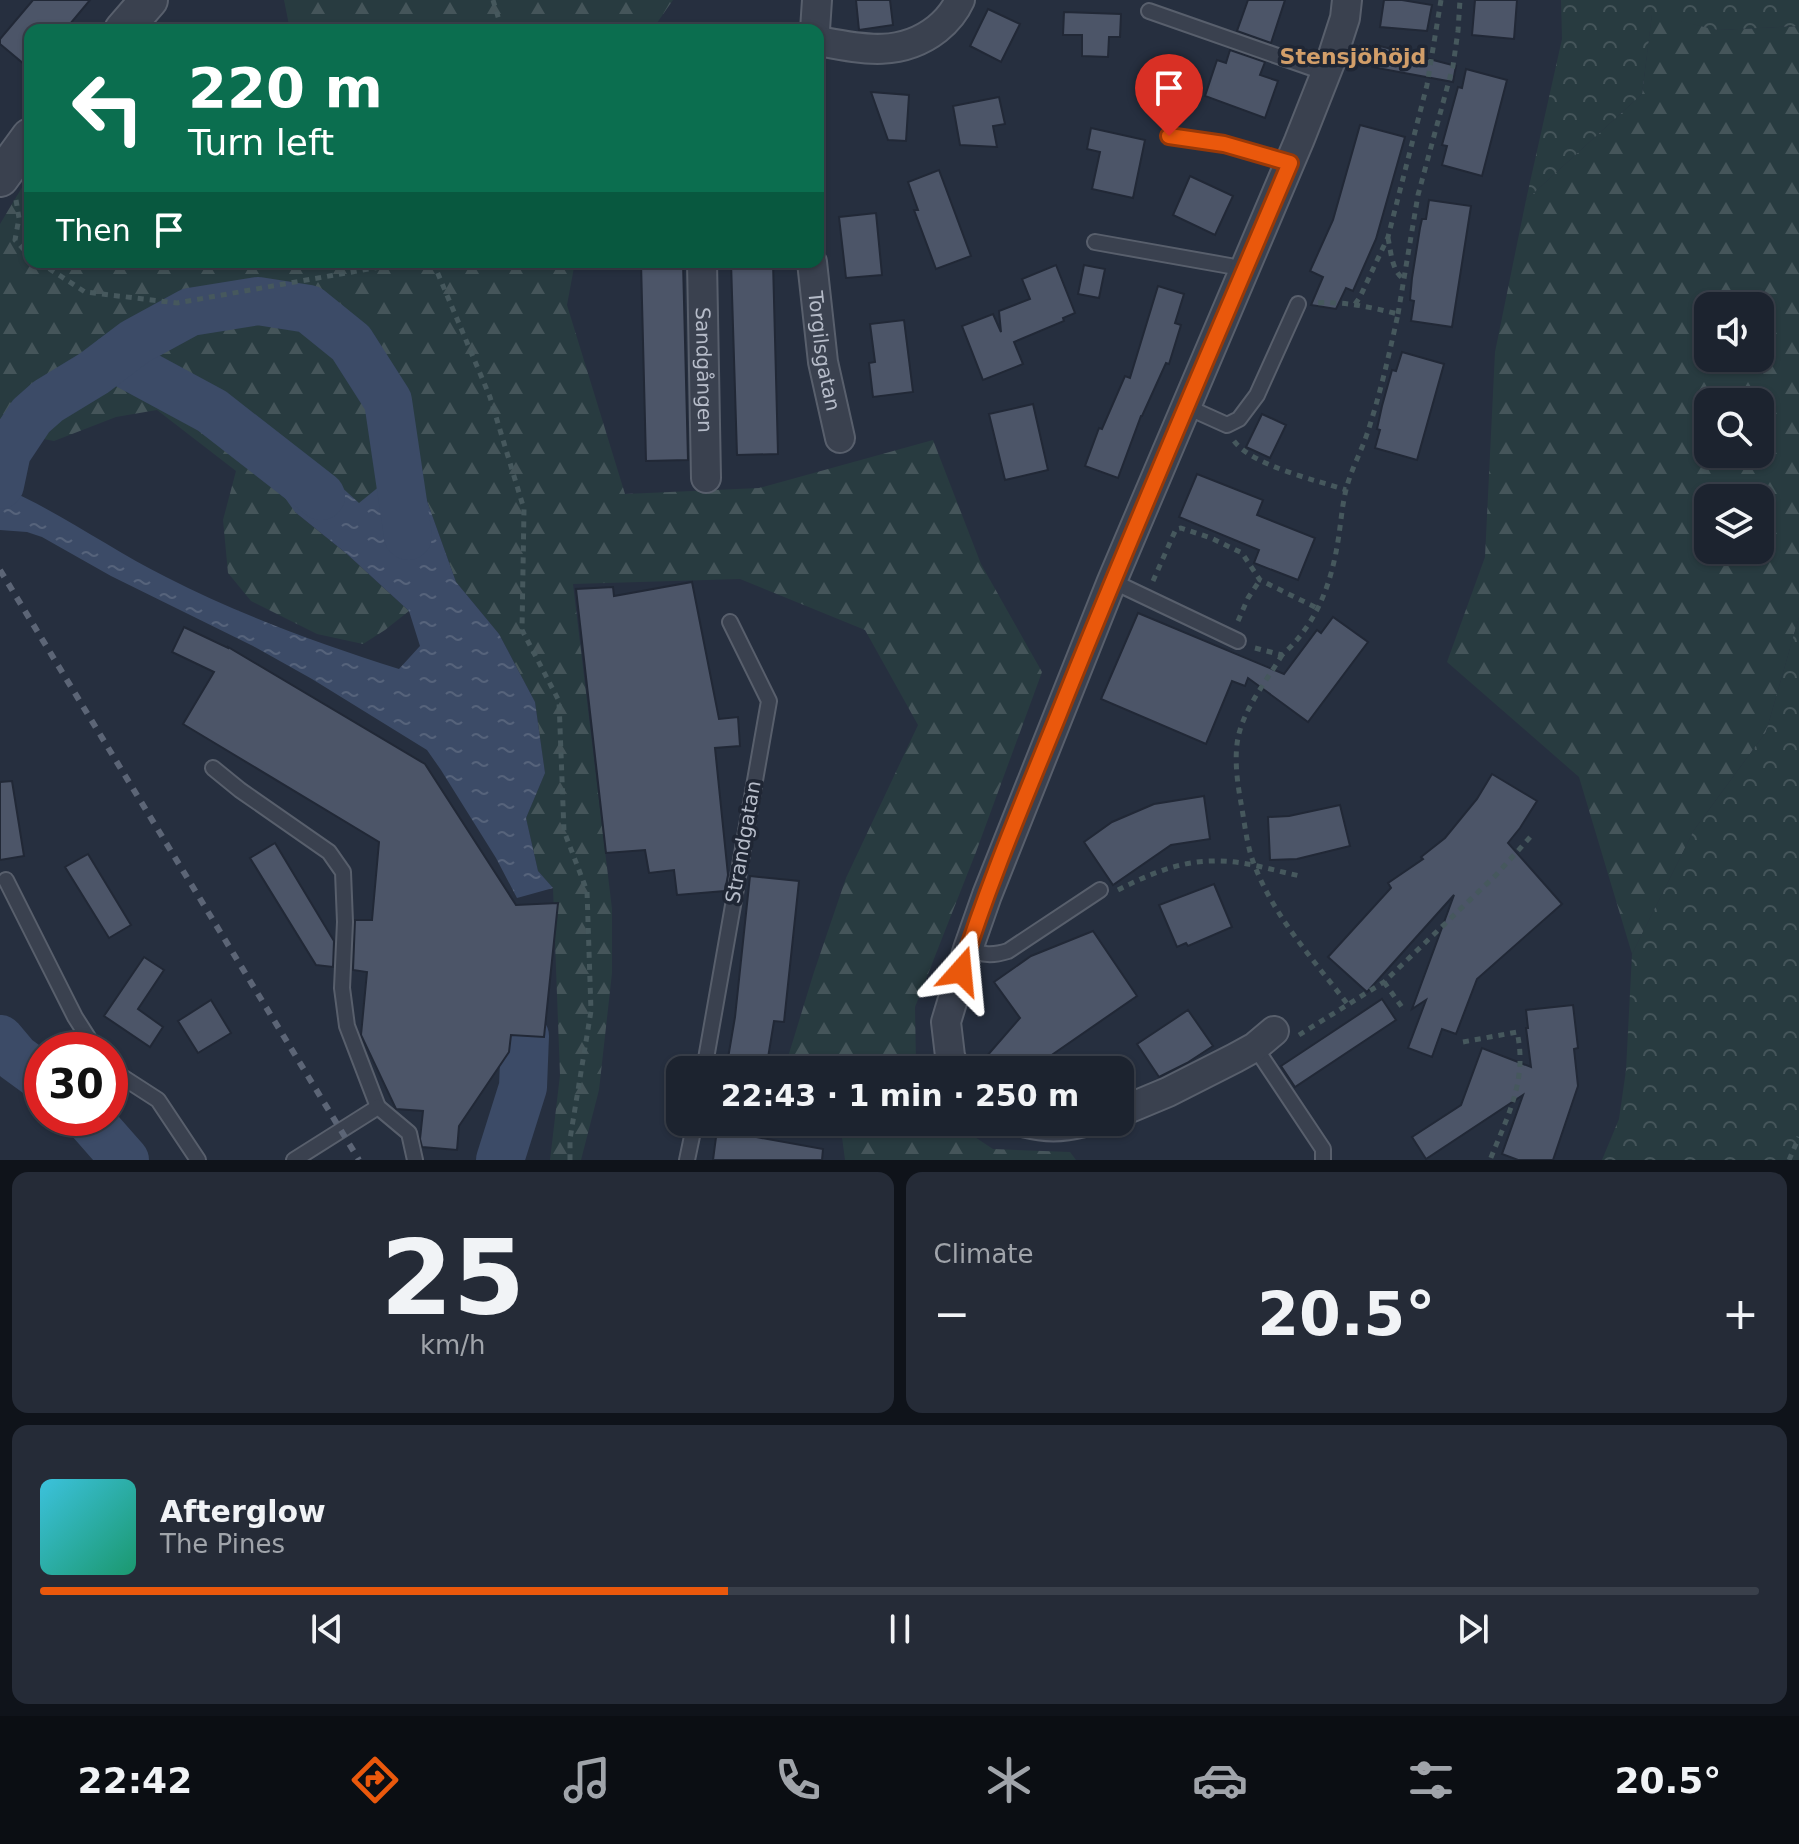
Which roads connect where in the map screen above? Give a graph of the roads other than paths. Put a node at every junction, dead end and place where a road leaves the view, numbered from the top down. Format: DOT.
graph roads {
  1 [pos="149,0"];
  2 [pos="817,0"];
  3 [pos="960,0"];
  4 [pos="1347,0"];
  5 [pos="1149,11"];
  6 [pos="128,24"];
  7 [pos="815,24"];
  8 [pos="824,42"];
  9 [pos="1326,73"];
  10 [pos="1169,136"];
  11 [pos="24,145"];
  12 [pos="1290,163"];
  13 [pos="0,178"];
  14 [pos="1095,242"];
  15 [pos="702,268"];
  16 [pos="813,268"];
  17 [pos="1244,272"];
  18 [pos="1298,304"];
  19 [pos="1187,407"];
  20 [pos="840,438"];
  21 [pos="706,478"];
  22 [pos="1112,581"];
  23 [pos="730,622"];
  24 [pos="1235,639"];
  25 [pos="213,768"];
  26 [pos="6,880"];
  27 [pos="1100,890"];
  28 [pos="968,949"];
  29 [pos="85,1032"];
  30 [pos="1265,1039"];
  31 [pos="706,1056"];
  32 [pos="950,1056"];
  33 [pos="128,1081"];
  34 [pos="1134,1106"];
  35 [pos="378,1107"];
  36 [pos="692,1136"];
  37 [pos="198,1160"];
  38 [pos="294,1160"];
  39 [pos="415,1160"];
  40 [pos="687,1160"];
  41 [pos="1323,1160"];
  1 -- 6 [label="street"];
  2 -- 7 [label="street"];
  3 -- 8 [label="street"];
  4 -- 9 [label="street"];
  5 -- 9 [label="lane"];
  9 -- 12 [label="street"];
  10 -- 12 [label="lane"];
  11 -- 13 [label="street"];
  12 -- 17 [label="street"];
  14 -- 17 [label="lane"];
  15 -- 21 [label="street, Sandgången"];
  16 -- 20 [label="street, Torgilsgatan"];
  17 -- 19 [label="street"];
  18 -- 19 [label="lane"];
  19 -- 22 [label="street"];
  22 -- 24 [label="lane"];
  22 -- 28 [label="street"];
  23 -- 31 [label="lane, Strandgatan"];
  25 -- 35 [label="lane"];
  26 -- 29 [label="lane"];
  27 -- 28 [label="lane"];
  28 -- 32 [label="street"];
  30 -- 34 [label="street"];
  30 -- 41 [label="lane"];
  33 -- 37 [label="lane"];
  35 -- 38 [label="lane"];
  35 -- 39 [label="lane"];
  36 -- 40 [label="lane"];
}
